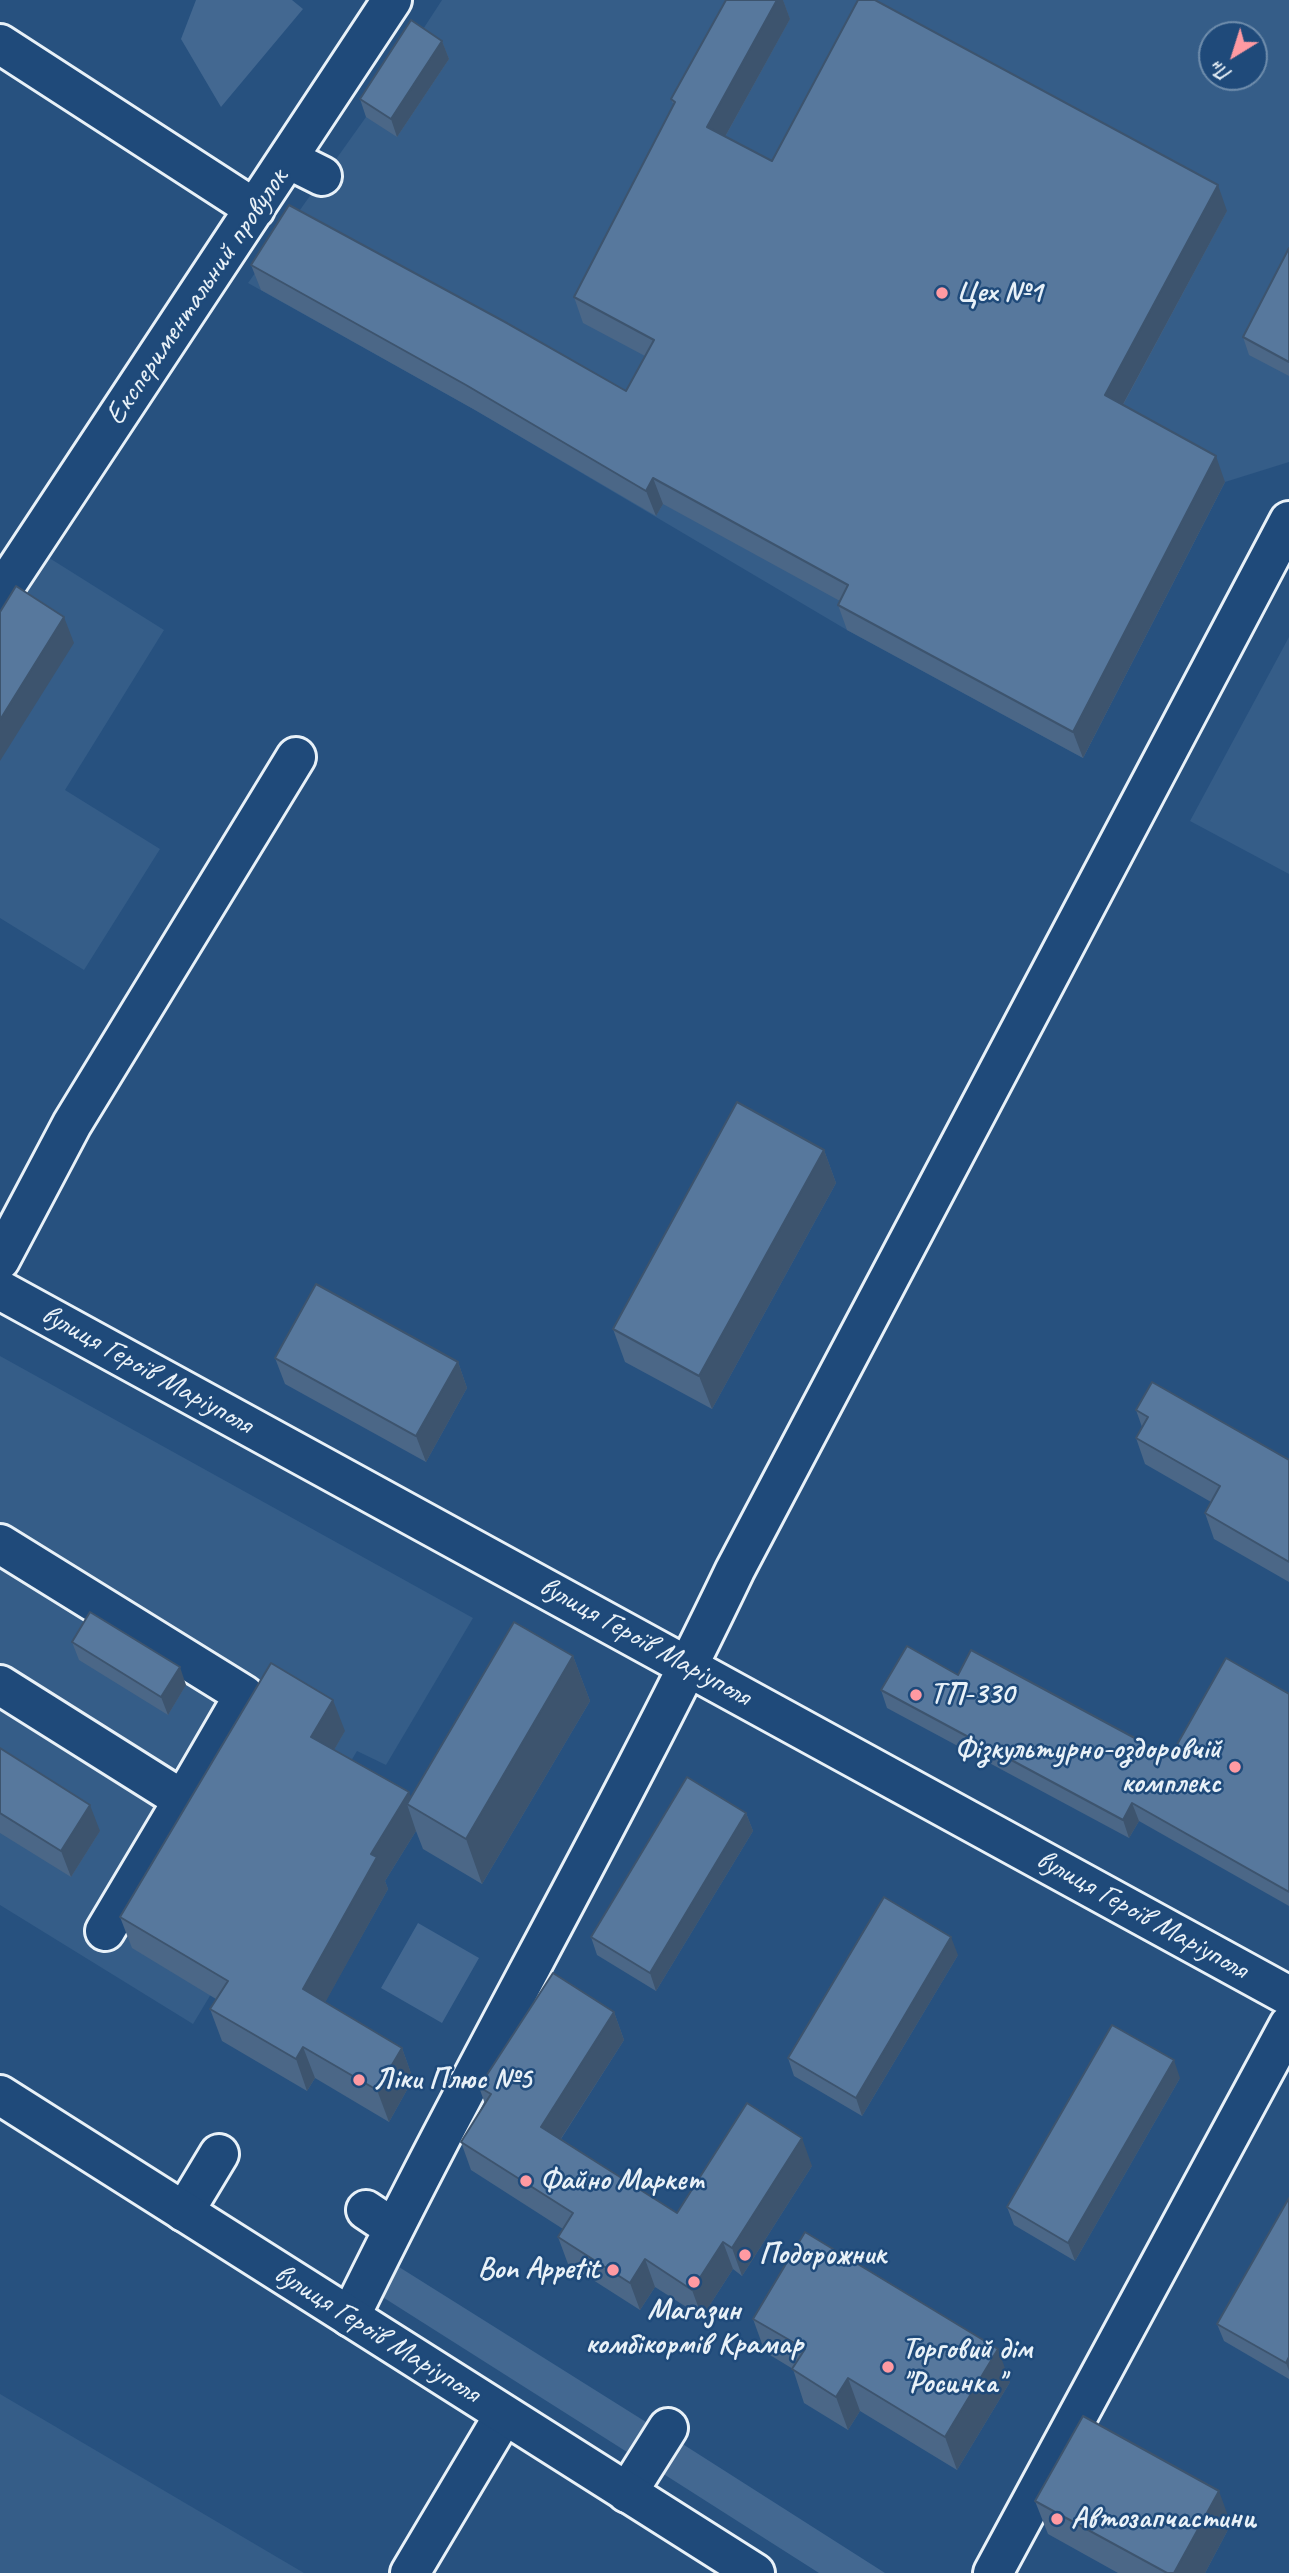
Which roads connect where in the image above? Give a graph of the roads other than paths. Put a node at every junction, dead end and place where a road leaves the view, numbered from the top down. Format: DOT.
graph roads {
  1 [pos="392,0"];
  2 [pos="0,44"];
  3 [pos="289,159"];
  4 [pos="322,176"];
  5 [pos="255,209"];
  6 [pos="1289,521"];
  7 [pos="0,594"];
  8 [pos="296,757"];
  9 [pos="0,1260"];
  10 [pos="0,1290"];
  11 [pos="0,1544"];
  12 [pos="689,1666"];
  13 [pos="0,1685"];
  14 [pos="183,1800"];
  15 [pos="105,1931"];
  16 [pos="1289,1996"];
  17 [pos="1289,2025"];
  18 [pos="0,2095"];
  19 [pos="219,2154"];
  20 [pos="184,2212"];
  21 [pos="350,2317"];
  22 [pos="504,2415"];
  23 [pos="668,2428"];
  24 [pos="627,2493"];
  25 [pos="410,2573"];
  26 [pos="755,2573"];
  27 [pos="993,2573"];
  1 -- 3 [label="street, Експериментальний провулок"];
  2 -- 5 [label="street"];
  3 -- 4 [label="street"];
  3 -- 5 [label="street, Експериментальний провулок"];
  5 -- 7 [label="street, Експериментальний провулок"];
  6 -- 12 [label="street"];
  8 -- 9 [label="street"];
  10 -- 12 [label="street, вулиця Героїв Маріуполя"];
  11 -- 14 [label="street"];
  12 -- 16 [label="street, вулиця Героїв Маріуполя"];
  12 -- 21 [label="street"];
  13 -- 14 [label="street"];
  14 -- 15 [label="street"];
  17 -- 27 [label="street"];
  18 -- 20 [label="street, вулиця Героїв Маріуполя"];
  19 -- 20 [label="street"];
  20 -- 21 [label="street, вулиця Героїв Маріуполя"];
  21 -- 22 [label="street, вулиця Героїв Маріуполя"];
  22 -- 24 [label="street, вулиця Героїв Маріуполя"];
  22 -- 25 [label="street"];
  23 -- 24 [label="street"];
  24 -- 26 [label="street, вулиця Героїв Маріуполя"];
}
